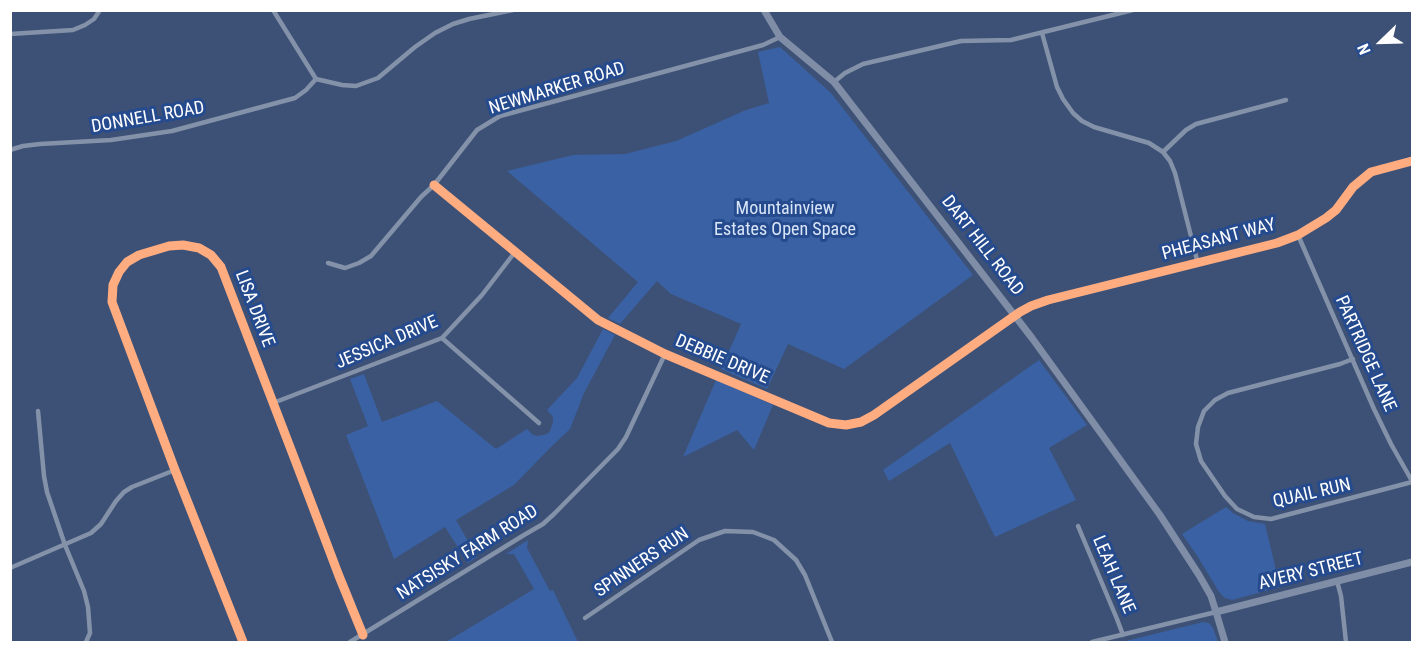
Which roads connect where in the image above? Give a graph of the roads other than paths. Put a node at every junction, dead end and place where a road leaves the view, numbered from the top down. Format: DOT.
graph roads {
  1 [pos="100,10"];
  2 [pos="273,10"];
  3 [pos="513,10"];
  4 [pos="764,10"];
  5 [pos="1132,10"];
  6 [pos="1042,33"];
  7 [pos="10,34"];
  8 [pos="780,37"];
  9 [pos="316,79"];
  10 [pos="834,82"];
  11 [pos="1286,100"];
  12 [pos="10,150"];
  13 [pos="1163,152"];
  14 [pos="1413,160"];
  15 [pos="434,185"];
  16 [pos="1298,235"];
  17 [pos="515,252"];
  18 [pos="328,263"];
  19 [pos="1198,264"];
  20 [pos="1015,316"];
  21 [pos="442,338"];
  22 [pos="665,354"];
  23 [pos="1353,359"];
  24 [pos="273,403"];
  25 [pos="38,411"];
  26 [pos="539,423"];
  27 [pos="175,470"];
  28 [pos="1413,482"];
  29 [pos="1078,526"];
  30 [pos="65,545"];
  31 [pos="1413,562"];
  32 [pos="10,568"];
  33 [pos="1337,581"];
  34 [pos="1216,612"];
  35 [pos="585,618"];
  36 [pos="363,635"];
  37 [pos="1123,635"];
  38 [pos="86,642"];
  39 [pos="243,642"];
  40 [pos="350,642"];
  41 [pos="832,642"];
  42 [pos="1092,642"];
  43 [pos="1225,642"];
  44 [pos="1346,642"];
  1 -- 7 [label="street"];
  2 -- 9 [label="street"];
  3 -- 9 [label="street"];
  4 -- 8 [label="main road, DART HILL ROAD"];
  5 -- 6 [label="street"];
  6 -- 10 [label="street"];
  6 -- 13 [label="street"];
  8 -- 10 [label="main road, DART HILL ROAD"];
  8 -- 15 [label="street, NEWMARKER ROAD"];
  9 -- 12 [label="street, DONNELL ROAD"];
  10 -- 20 [label="main road, DART HILL ROAD"];
  11 -- 13 [label="street"];
  13 -- 19 [label="street"];
  14 -- 16 [label="street, PHEASANT WAY"];
  15 -- 17 [label="street, DEBBIE DRIVE"];
  15 -- 18 [label="street, NEWMARKER ROAD"];
  16 -- 19 [label="street, PHEASANT WAY"];
  16 -- 23 [label="street, PARTRIDGE LANE"];
  17 -- 21 [label="street, JESSICA DRIVE"];
  17 -- 22 [label="street, DEBBIE DRIVE"];
  19 -- 20 [label="street, PHEASANT WAY"];
  20 -- 22 [label="street, DEBBIE DRIVE"];
  20 -- 34 [label="main road, DART HILL ROAD"];
  21 -- 24 [label="street, JESSICA DRIVE"];
  21 -- 26 [label="street"];
  22 -- 36 [label="street, NATSISKY FARM ROAD"];
  23 -- 28 [label="street, PARTRIDGE LANE"];
  23 -- 28 [label="street, QUAIL RUN"];
  24 -- 27 [label="street, LISA DRIVE"];
  24 -- 36 [label="street, LISA DRIVE"];
  25 -- 30 [label="street"];
  27 -- 30 [label="street"];
  27 -- 39 [label="street"];
  29 -- 37 [label="street, LEAH LANE"];
  30 -- 32 [label="street"];
  30 -- 38 [label="street"];
  31 -- 33 [label="main road, AVERY STREET"];
  33 -- 34 [label="main road, AVERY STREET"];
  33 -- 44 [label="street"];
  34 -- 37 [label="street"];
  34 -- 43 [label="main road, DART HILL ROAD"];
  35 -- 41 [label="street, SPINNERS RUN"];
  36 -- 40 [label="street, NATSISKY FARM ROAD"];
  37 -- 42 [label="street"];
}
